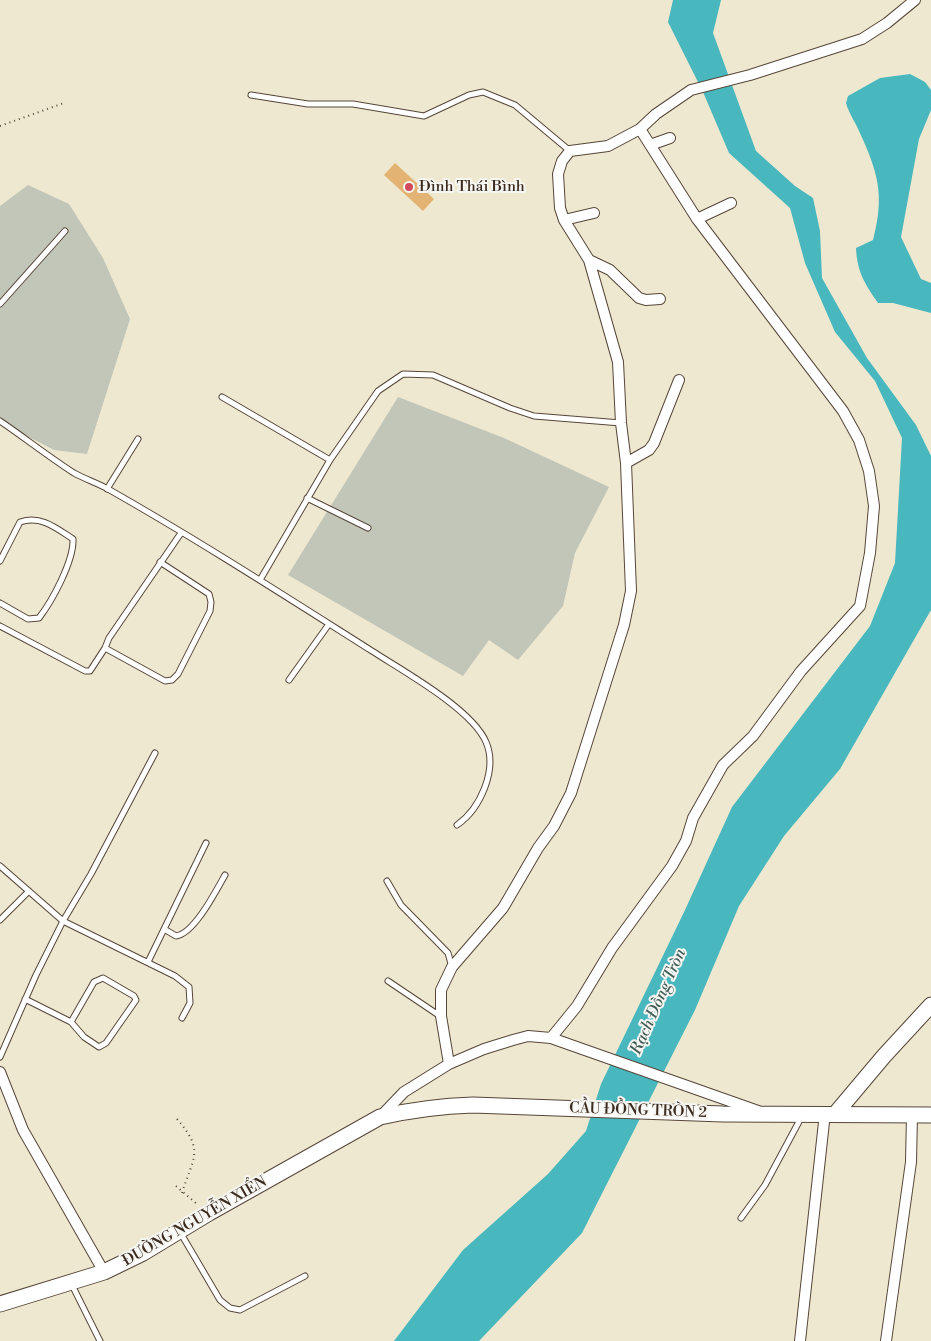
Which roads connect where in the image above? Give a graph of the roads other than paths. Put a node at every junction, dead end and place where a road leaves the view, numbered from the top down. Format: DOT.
graph roads {
  1 [pos="915,0"];
  2 [pos="251,95"];
  3 [pos="640,129"];
  4 [pos="670,138"];
  5 [pos="650,145"];
  6 [pos="570,151"];
  7 [pos="731,203"];
  8 [pos="594,213"];
  9 [pos="697,219"];
  10 [pos="564,220"];
  11 [pos="65,231"];
  12 [pos="589,260"];
  13 [pos="660,299"];
  14 [pos="0,304"];
  15 [pos="679,380"];
  16 [pos="222,397"];
  17 [pos="0,421"];
  18 [pos="621,422"];
  19 [pos="138,439"];
  20 [pos="330,460"];
  21 [pos="626,463"];
  22 [pos="107,489"];
  23 [pos="307,498"];
  24 [pos="368,528"];
  25 [pos="180,533"];
  26 [pos="0,561"];
  27 [pos="160,562"];
  28 [pos="260,580"];
  29 [pos="0,603"];
  30 [pos="329,624"];
  31 [pos="0,626"];
  32 [pos="105,648"];
  33 [pos="289,680"];
  34 [pos="155,753"];
  35 [pos="457,825"];
  36 [pos="206,843"];
  37 [pos="0,866"];
  38 [pos="225,875"];
  39 [pos="387,881"];
  40 [pos="29,891"];
  41 [pos="0,920"];
  42 [pos="64,921"];
  43 [pos="164,929"];
  44 [pos="148,962"];
  45 [pos="452,967"];
  46 [pos="388,981"];
  47 [pos="25,999"];
  48 [pos="931,1004"];
  49 [pos="440,1016"];
  50 [pos="182,1018"];
  51 [pos="71,1022"];
  52 [pos="551,1038"];
  53 [pos="0,1057"];
  54 [pos="449,1064"];
  55 [pos="0,1072"];
  56 [pos="554,1108"];
  57 [pos="830,1113"];
  58 [pos="766,1114"];
  59 [pos="804,1114"];
  60 [pos="912,1115"];
  61 [pos="931,1115"];
  62 [pos="380,1117"];
  63 [pos="741,1218"];
  64 [pos="179,1232"];
  65 [pos="104,1272"];
  66 [pos="305,1276"];
  67 [pos="71,1283"];
  68 [pos="0,1304"];
  69 [pos="100,1341"];
  70 [pos="800,1341"];
  71 [pos="886,1341"];
  1 -- 3 [label="street"];
  2 -- 6 [label="lane"];
  3 -- 5 [label="street"];
  3 -- 6 [label="street"];
  4 -- 5 [label="street"];
  5 -- 9 [label="street"];
  6 -- 10 [label="street"];
  7 -- 9 [label="street"];
  8 -- 10 [label="street"];
  9 -- 52 [label="street"];
  10 -- 12 [label="street"];
  11 -- 14 [label="lane"];
  12 -- 13 [label="street"];
  12 -- 18 [label="street"];
  15 -- 21 [label="street"];
  16 -- 20 [label="lane"];
  17 -- 22 [label="lane"];
  18 -- 20 [label="lane"];
  18 -- 21 [label="street"];
  19 -- 22 [label="lane"];
  20 -- 23 [label="lane"];
  21 -- 45 [label="street"];
  22 -- 25 [label="lane"];
  23 -- 24 [label="lane"];
  23 -- 28 [label="lane"];
  25 -- 27 [label="lane"];
  25 -- 28 [label="lane"];
  26 -- 29 [label="lane"];
  27 -- 32 [label="lane"];
  27 -- 32 [label="lane"];
  28 -- 30 [label="lane"];
  30 -- 33 [label="lane"];
  30 -- 35 [label="lane"];
  31 -- 32 [label="lane"];
  34 -- 42 [label="lane"];
  36 -- 43 [label="lane"];
  37 -- 40 [label="lane"];
  38 -- 43 [label="lane"];
  39 -- 45 [label="lane"];
  40 -- 41 [label="lane"];
  40 -- 42 [label="lane"];
  42 -- 44 [label="lane"];
  42 -- 47 [label="lane"];
  43 -- 44 [label="lane"];
  44 -- 50 [label="lane"];
  45 -- 49 [label="street"];
  46 -- 49 [label="lane"];
  47 -- 51 [label="lane"];
  47 -- 53 [label="lane"];
  48 -- 57 [label="main road"];
  49 -- 54 [label="street"];
  51 -- 51 [label="lane"];
  52 -- 54 [label="street, ĐƯỜNG NGUYỄN XIỂN"];
  52 -- 58 [label="street, ĐƯỜNG NGUYỄN XIỂN"];
  54 -- 62 [label="street, ĐƯỜNG NGUYỄN XIỂN"];
  55 -- 65 [label="street"];
  56 -- 58 [label="main road, CẦU ĐỒNG TRÒN 2"];
  56 -- 62 [label="main road, ĐƯỜNG NGUYỄN XIỂN"];
  57 -- 59 [label="main road"];
  57 -- 60 [label="main road"];
  57 -- 70 [label="street"];
  58 -- 59 [label="main road"];
  59 -- 63 [label="lane"];
  60 -- 61 [label="main road"];
  60 -- 71 [label="street"];
  62 -- 64 [label="main road, ĐƯỜNG NGUYỄN XIỂN"];
  64 -- 65 [label="main road, ĐƯỜNG NGUYỄN XIỂN"];
  64 -- 66 [label="lane"];
  65 -- 67 [label="main road, ĐƯỜNG NGUYỄN XIỂN"];
  67 -- 68 [label="main road, ĐƯỜNG NGUYỄN XIỂN"];
  67 -- 69 [label="lane"];
}
